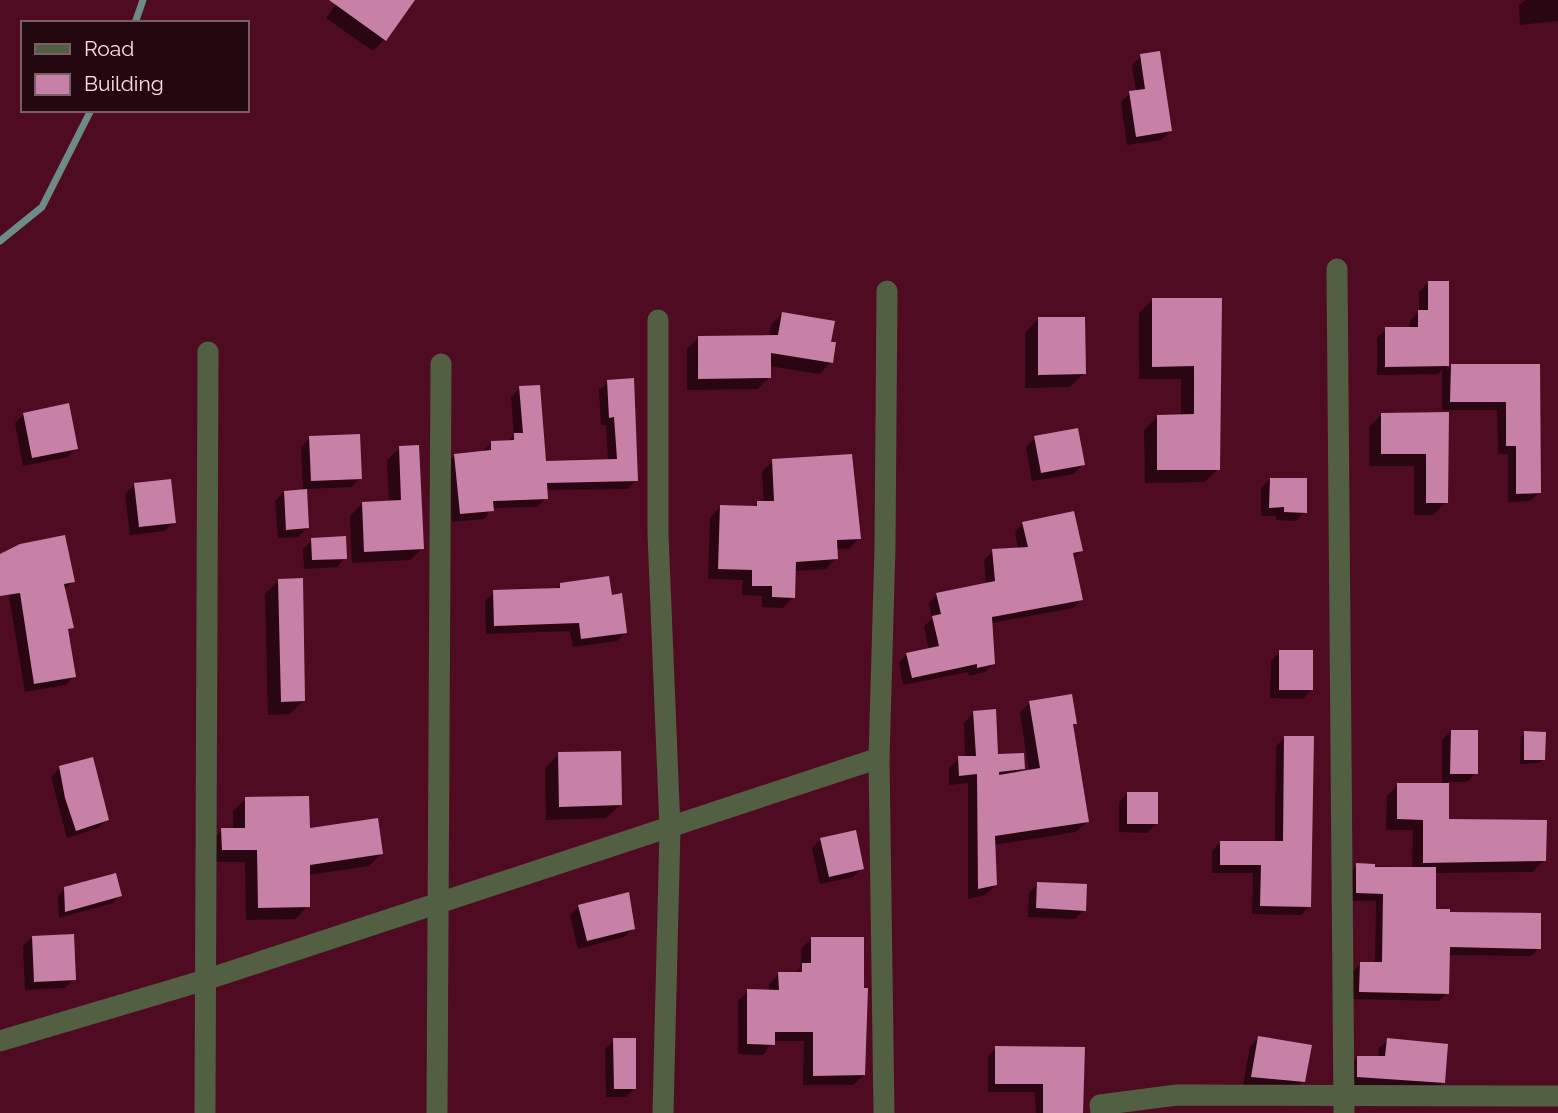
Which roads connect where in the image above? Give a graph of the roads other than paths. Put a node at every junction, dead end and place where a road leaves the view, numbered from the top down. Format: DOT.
graph roads {
  1 [pos="1337,269"];
  2 [pos="887,291"];
  3 [pos="657,320"];
  4 [pos="208,352"];
  5 [pos="440,364"];
  6 [pos="879,758"];
  7 [pos="670,829"];
  8 [pos="438,902"];
  9 [pos="205,981"];
  10 [pos="0,1041"];
  11 [pos="1558,1096"];
  12 [pos="1344,1105"];
  13 [pos="205,1113"];
  14 [pos="437,1113"];
  15 [pos="663,1113"];
  16 [pos="884,1113"];
  17 [pos="1101,1113"];
  1 -- 12 [label="street"];
  2 -- 6 [label="street"];
  3 -- 7 [label="street"];
  4 -- 9 [label="street"];
  5 -- 8 [label="street"];
  6 -- 7 [label="street"];
  6 -- 16 [label="street"];
  7 -- 8 [label="street"];
  7 -- 15 [label="street"];
  8 -- 9 [label="street"];
  8 -- 14 [label="street"];
  9 -- 10 [label="street"];
  9 -- 13 [label="street"];
  11 -- 12 [label="street"];
  12 -- 17 [label="street"];
}
